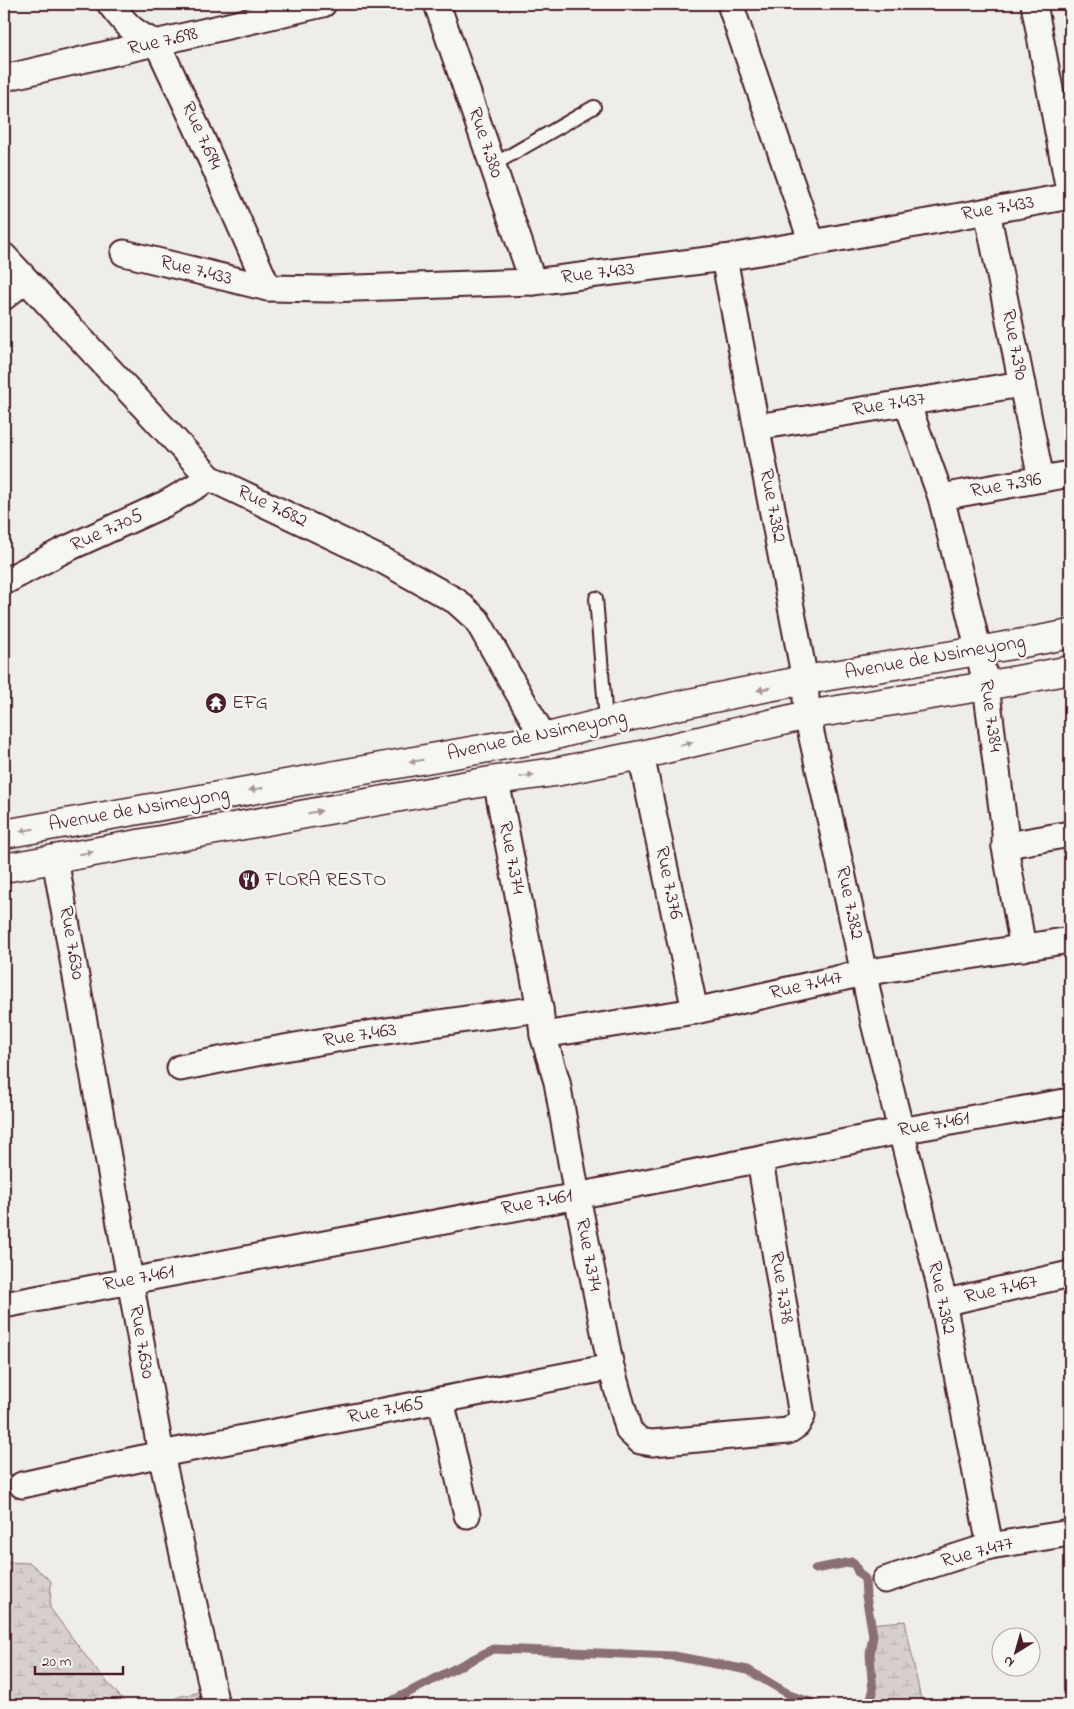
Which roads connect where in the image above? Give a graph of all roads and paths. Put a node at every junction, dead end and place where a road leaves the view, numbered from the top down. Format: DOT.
graph roads {
  1 [pos="110,4"];
  2 [pos="323,4"];
  3 [pos="437,4"];
  4 [pos="730,4"];
  5 [pos="1034,4"];
  6 [pos="157,44"];
  7 [pos="4,78"];
  8 [pos="594,107"];
  9 [pos="493,165"];
  10 [pos="1070,196"];
  11 [pos="987,211"];
  12 [pos="812,243"];
  13 [pos="124,253"];
  14 [pos="4,256"];
  15 [pos="724,258"];
  16 [pos="25,280"];
  17 [pos="533,282"];
  18 [pos="268,288"];
  19 [pos="4,297"];
  20 [pos="1022,384"];
  21 [pos="907,403"];
  22 [pos="757,427"];
  23 [pos="1070,474"];
  24 [pos="210,478"];
  25 [pos="1041,480"];
  26 [pos="942,497"];
  27 [pos="4,582"];
  28 [pos="596,598"];
  29 [pos="1070,634"];
  30 [pos="979,652"];
  31 [pos="1070,670"];
  32 [pos="806,680"];
  33 [pos="986,686"];
  34 [pos="807,715"];
  35 [pos="606,721"];
  36 [pos="544,738"];
  37 [pos="641,755"];
  38 [pos="496,780"];
  39 [pos="4,834"];
  40 [pos="1070,834"];
  41 [pos="1005,847"];
  42 [pos="55,859"];
  43 [pos="4,868"];
  44 [pos="1070,940"];
  45 [pos="1022,948"];
  46 [pos="863,973"];
  47 [pos="540,1009"];
  48 [pos="695,1011"];
  49 [pos="543,1035"];
  50 [pos="180,1068"];
  51 [pos="1070,1101"];
  52 [pos="900,1131"];
  53 [pos="760,1160"];
  54 [pos="577,1196"];
  55 [pos="1070,1274"];
  56 [pos="131,1281"];
  57 [pos="940,1286"];
  58 [pos="4,1305"];
  59 [pos="610,1367"];
  60 [pos="441,1400"];
  61 [pos="802,1416"];
  62 [pos="160,1454"];
  63 [pos="22,1485"];
  64 [pos="467,1515"];
  65 [pos="1070,1533"];
  66 [pos="990,1546"];
  67 [pos="885,1580"];
  68 [pos="216,1705"];
  1 -- 6 [label="street"];
  2 -- 6 [label="street, Rue 7.698"];
  3 -- 9 [label="street, Rue 7.380"];
  4 -- 12 [label="street"];
  5 -- 10 [label="street"];
  6 -- 7 [label="street, Rue 7.698"];
  6 -- 18 [label="street, Rue 7.694"];
  8 -- 9 [label="lane"];
  9 -- 17 [label="street, Rue 7.380"];
  10 -- 11 [label="street, Rue 7.433"];
  11 -- 12 [label="street, Rue 7.433"];
  11 -- 20 [label="street, Rue 7.390"];
  12 -- 15 [label="street, Rue 7.433"];
  13 -- 18 [label="street, Rue 7.433"];
  14 -- 16 [label="street, Rue 7.682"];
  15 -- 17 [label="street, Rue 7.433"];
  15 -- 22 [label="street, Rue 7.382"];
  16 -- 19 [label="street"];
  16 -- 24 [label="street, Rue 7.682"];
  17 -- 18 [label="street, Rue 7.433"];
  20 -- 21 [label="street, Rue 7.437"];
  20 -- 25 [label="street, Rue 7.390"];
  21 -- 22 [label="street, Rue 7.437"];
  21 -- 26 [label="street, Rue 7.384"];
  22 -- 32 [label="street, Rue 7.382"];
  23 -- 25 [label="street, Rue 7.396"];
  24 -- 27 [label="street, Rue 7.705"];
  24 -- 36 [label="street, Rue 7.682"];
  25 -- 26 [label="street, Rue 7.396"];
  26 -- 30 [label="street, Rue 7.384"];
  28 -- 35 [label="lane"];
  29 -- 30 [label="main road, Avenue de Nsimeyong"];
  30 -- 32 [label="main road, Avenue de Nsimeyong"];
  30 -- 33 [label="street, Rue 7.384"];
  31 -- 33 [label="main road, Avenue de Nsimeyong"];
  32 -- 34 [label="street, Rue 7.382"];
  32 -- 35 [label="main road, Avenue de Nsimeyong, one-way"];
  33 -- 34 [label="main road, Avenue de Nsimeyong"];
  33 -- 41 [label="street, Rue 7.384"];
  37 -- 34 [label="main road, Avenue de Nsimeyong, one-way"];
  34 -- 46 [label="street, Rue 7.382"];
  35 -- 36 [label="main road, Avenue de Nsimeyong"];
  36 -- 39 [label="main road, Avenue de Nsimeyong, one-way"];
  38 -- 37 [label="main road, Avenue de Nsimeyong, one-way"];
  37 -- 48 [label="street, Rue 7.376"];
  42 -- 38 [label="main road, Avenue de Nsimeyong, one-way"];
  38 -- 47 [label="street, Rue 7.374"];
  40 -- 41 [label="street"];
  41 -- 45 [label="street, Rue 7.384"];
  42 -- 43 [label="main road, Avenue de Nsimeyong"];
  42 -- 56 [label="street, Rue 7.630"];
  44 -- 45 [label="street, Rue 7.447"];
  45 -- 46 [label="street, Rue 7.447"];
  46 -- 48 [label="street, Rue 7.447"];
  46 -- 52 [label="street, Rue 7.382"];
  47 -- 49 [label="street, Rue 7.374"];
  47 -- 50 [label="street, Rue 7.463"];
  48 -- 49 [label="street, Rue 7.447"];
  49 -- 54 [label="street, Rue 7.374"];
  51 -- 52 [label="street, Rue 7.461"];
  52 -- 53 [label="street, Rue 7.461"];
  52 -- 57 [label="street, Rue 7.382"];
  53 -- 54 [label="street, Rue 7.461"];
  53 -- 61 [label="street, Rue 7.378"];
  54 -- 56 [label="street, Rue 7.461"];
  54 -- 59 [label="street, Rue 7.374"];
  55 -- 57 [label="street, Rue 7.467"];
  56 -- 58 [label="street, Rue 7.461"];
  56 -- 62 [label="street, Rue 7.630"];
  57 -- 66 [label="street, Rue 7.382"];
  59 -- 60 [label="street, Rue 7.465"];
  59 -- 61 [label="street, Rue 7.374"];
  60 -- 62 [label="street, Rue 7.465"];
  60 -- 64 [label="street"];
  62 -- 63 [label="street, Rue 7.465"];
  62 -- 68 [label="street, Rue 7.630"];
  65 -- 66 [label="street, Rue 7.477"];
  66 -- 67 [label="street, Rue 7.477"];
}
